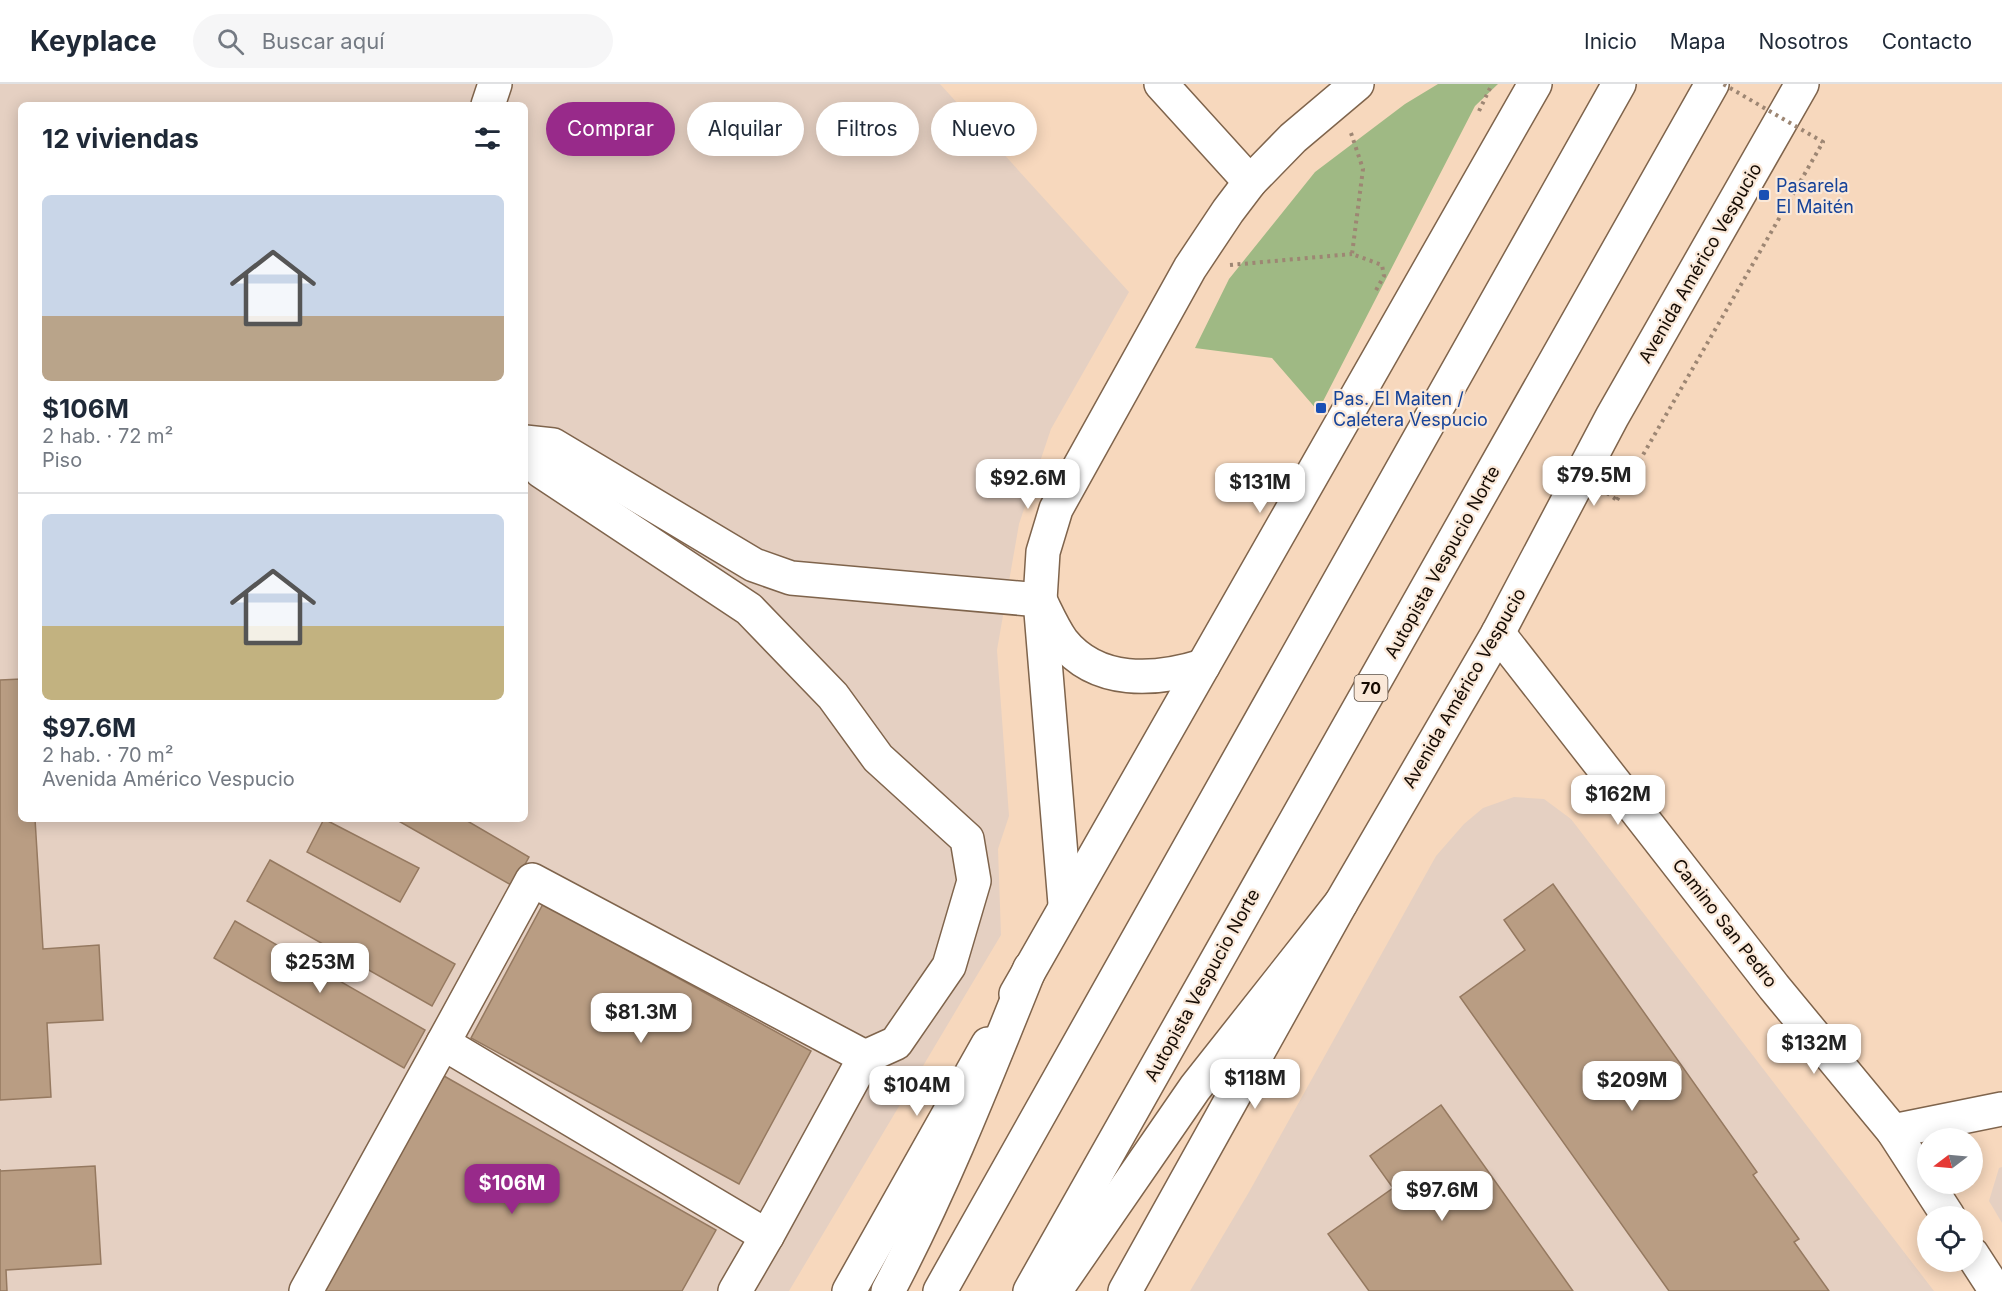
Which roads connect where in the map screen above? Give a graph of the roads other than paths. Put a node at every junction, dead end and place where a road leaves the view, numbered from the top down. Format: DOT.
graph roads {
  1 [pos="495,84"];
  2 [pos="1161,84"];
  3 [pos="1357,84"];
  4 [pos="1535,84"];
  5 [pos="1619,84"];
  6 [pos="1712,84"];
  7 [pos="1802,84"];
  8 [pos="489,102"];
  9 [pos="1250,182"];
  10 [pos="528,441"];
  11 [pos="528,453"];
  12 [pos="1040,600"];
  13 [pos="1498,633"];
  14 [pos="1203,666"];
  15 [pos="1341,903"];
  16 [pos="1065,904"];
  17 [pos="1030,968"];
  18 [pos="443,1042"];
  19 [pos="865,1057"];
  20 [pos="2002,1109"];
  21 [pos="1893,1131"];
  22 [pos="1942,1206"];
  23 [pos="767,1236"];
  24 [pos="1983,1271"];
  25 [pos="306,1291"];
  26 [pos="735,1291"];
  27 [pos="849,1291"];
  28 [pos="888,1291"];
  29 [pos="940,1291"];
  30 [pos="1030,1291"];
  31 [pos="1054,1291"];
  32 [pos="1125,1291"];
  33 [pos="1996,1291"];
  1 -- 8 [label="main road"];
  2 -- 9 [label="main road"];
  3 -- 9 [label="main road"];
  4 -- 14 [label="main road"];
  5 -- 29 [label="main road"];
  6 -- 30 [label="main road, Autopista Vespucio Norte / 70"];
  7 -- 13 [label="main road, Avenida Américo Vespucio"];
  9 -- 12 [label="main road"];
  10 -- 12 [label="main road"];
  11 -- 19 [label="main road"];
  12 -- 14 [label="main road"];
  12 -- 16 [label="main road"];
  13 -- 15 [label="main road, Avenida Américo Vespucio"];
  13 -- 21 [label="main road, Camino San Pedro"];
  14 -- 16 [label="main road"];
  15 -- 31 [label="main road"];
  15 -- 32 [label="main road, Avenida Américo Vespucio"];
  16 -- 17 [label="main road"];
  17 -- 27 [label="main road"];
  17 -- 28 [label="main road"];
  18 -- 19 [label="main road"];
  18 -- 23 [label="main road"];
  18 -- 25 [label="main road"];
  19 -- 23 [label="main road"];
  20 -- 21 [label="main road"];
  21 -- 22 [label="main road, Camino San Pedro"];
  23 -- 26 [label="main road"];
  24 -- 33 [label="main road"];
}
